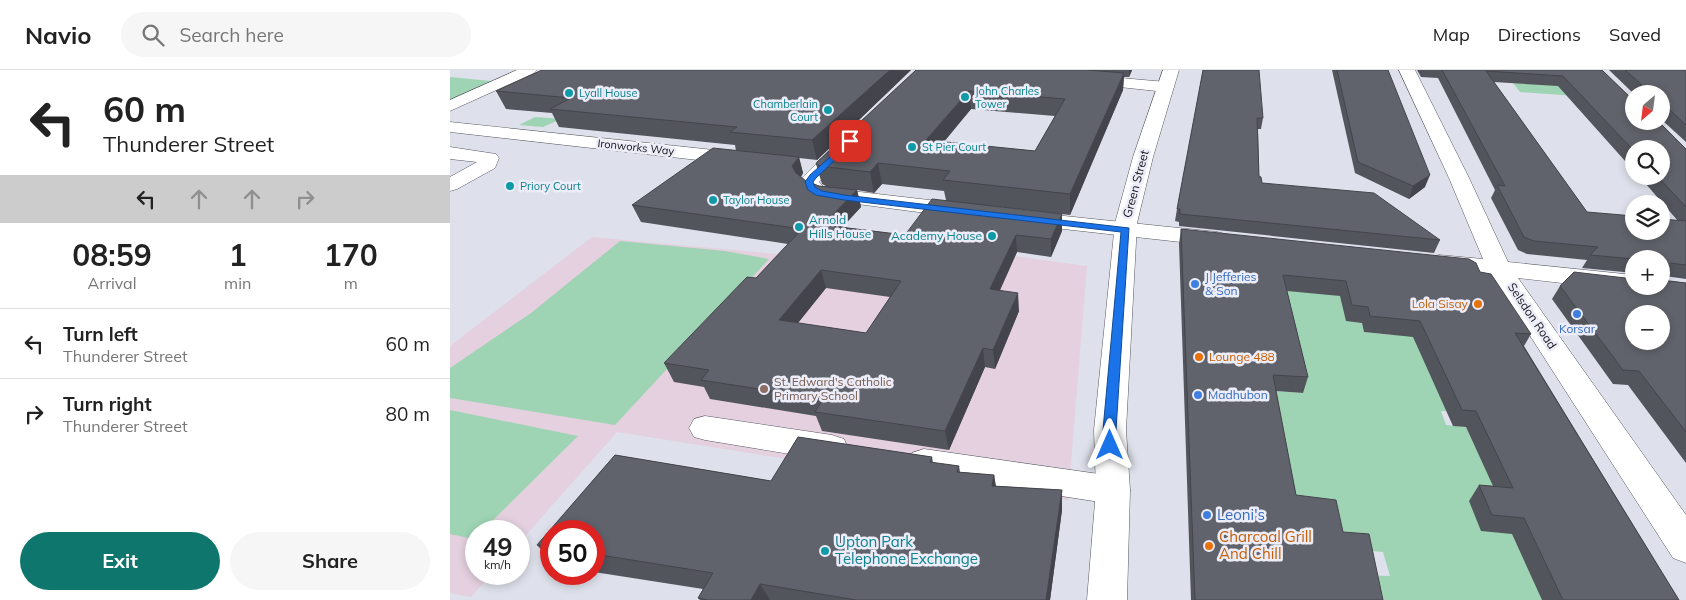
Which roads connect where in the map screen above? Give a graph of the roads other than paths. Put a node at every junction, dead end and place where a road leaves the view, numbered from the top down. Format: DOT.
graph roads {
  1 [pos="529,70"];
  2 [pos="1407,70"];
  3 [pos="1068,78"];
  4 [pos="1168,79"];
  5 [pos="450,106"];
  6 [pos="450,127"];
  7 [pos="857,134"];
  8 [pos="450,153"];
  9 [pos="758,160"];
  10 [pos="796,165"];
  11 [pos="822,168"];
  12 [pos="450,185"];
  13 [pos="1126,230"];
  14 [pos="1239,242"];
  15 [pos="1422,260"];
  16 [pos="1499,268"];
  17 [pos="1625,282"];
  18 [pos="705,428"];
  19 [pos="1113,490"];
  20 [pos="1686,546"];
  21 [pos="1106,600"];
  1 -- 5 [label="street"];
  2 -- 16 [label="street, Selsdon Road"];
  3 -- 4 [label="street"];
  4 -- 13 [label="street, Green Street"];
  6 -- 9 [label="street, Ironworks Way"];
  7 -- 11 [label="street"];
  8 -- 12 [label="street"];
  10 -- 11 [label="street"];
  11 -- 13 [label="street"];
  13 -- 14 [label="street"];
  13 -- 19 [label="street, Green Street"];
  15 -- 16 [label="street"];
  16 -- 17 [label="street"];
  16 -- 20 [label="street, Selsdon Road"];
  18 -- 19 [label="street"];
  19 -- 21 [label="street, Green Street"];
}
